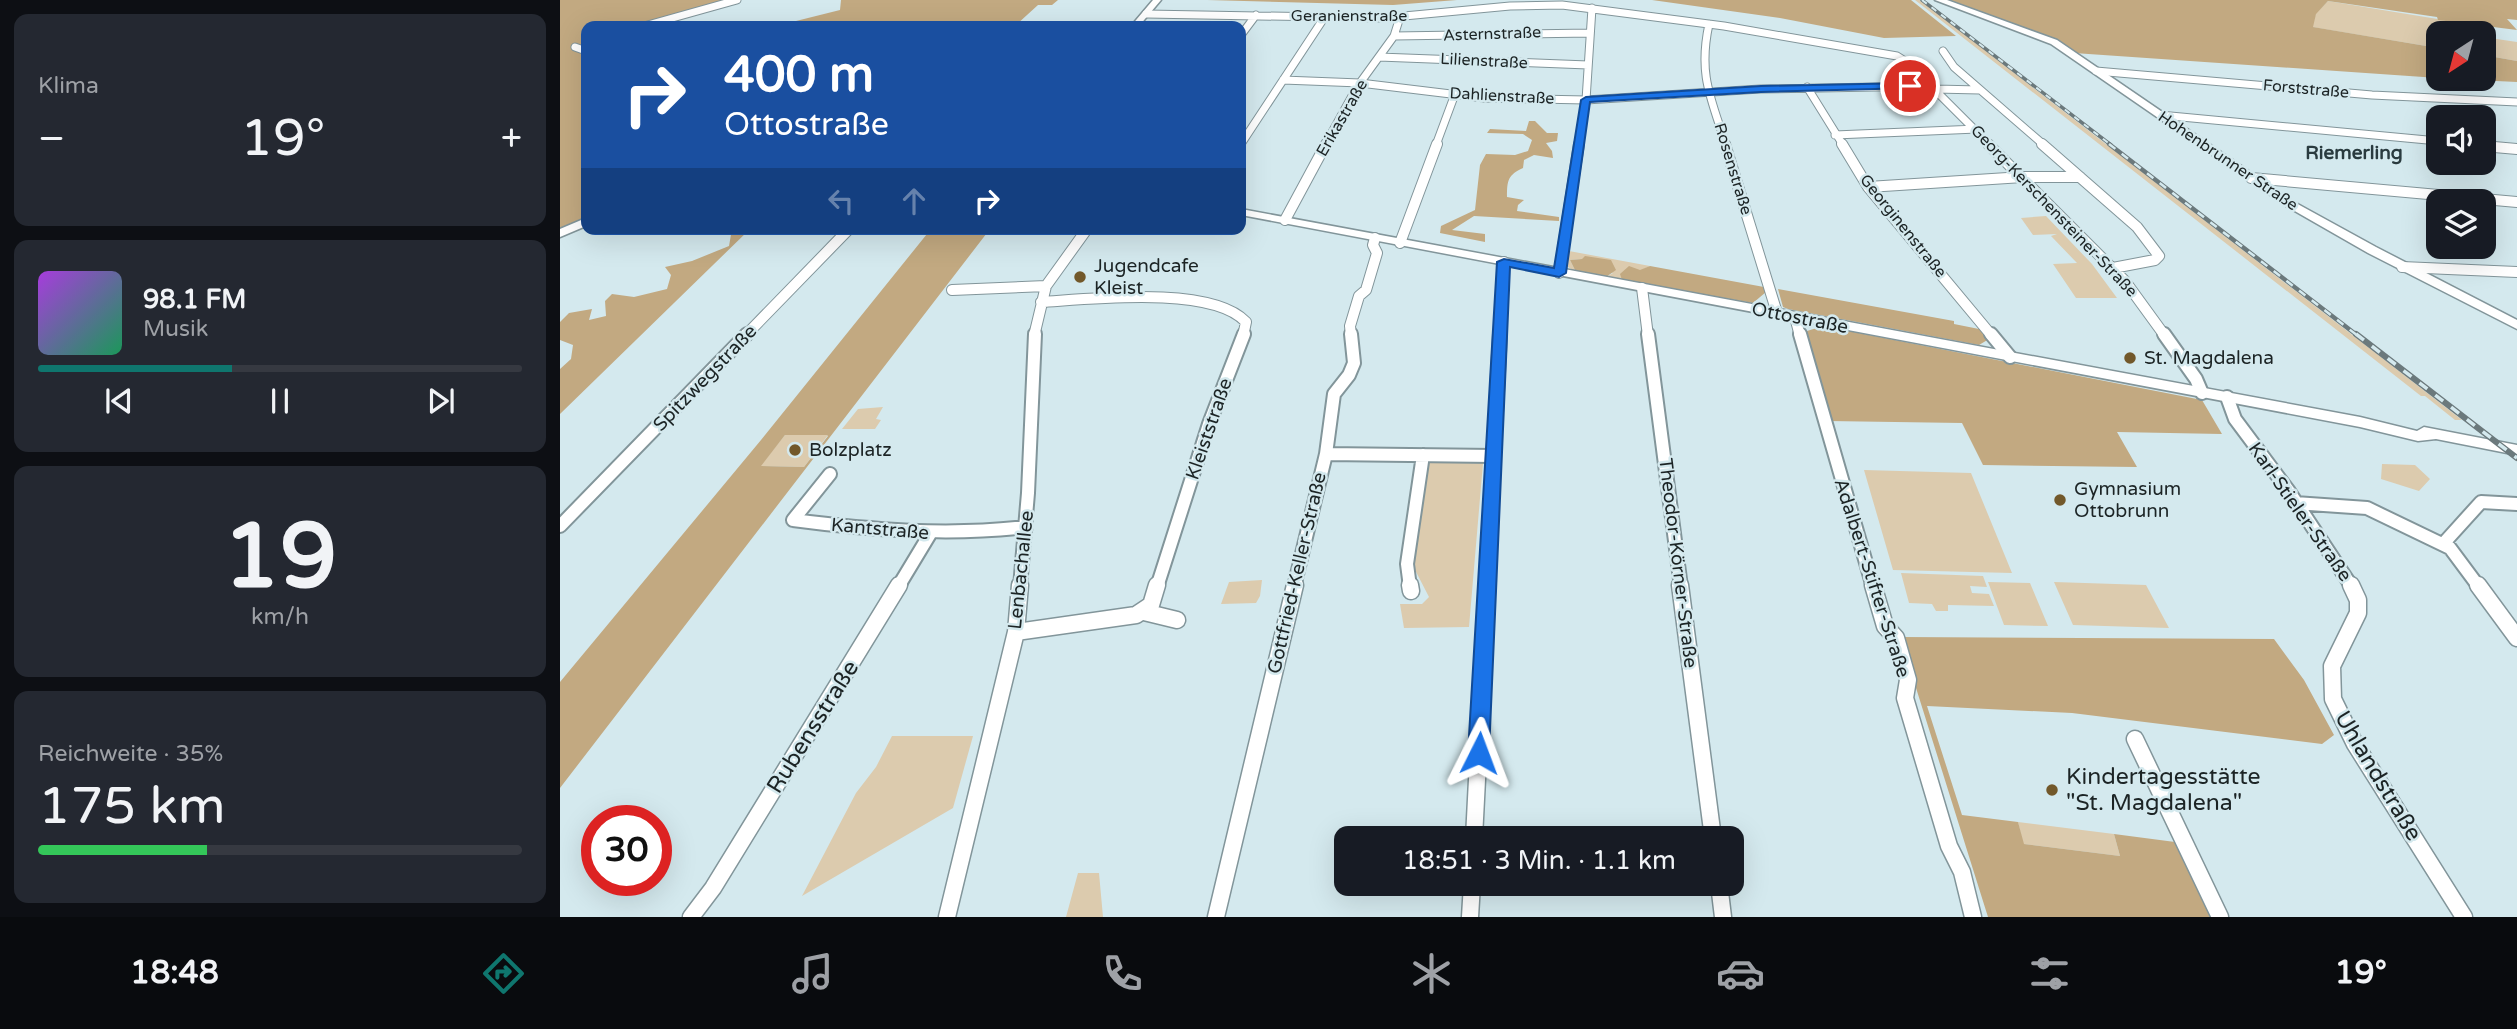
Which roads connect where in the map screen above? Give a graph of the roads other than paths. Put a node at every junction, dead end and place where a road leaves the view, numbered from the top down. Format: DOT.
graph roads {
  1 [pos="737,0"];
  2 [pos="1157,0"];
  3 [pos="1939,0"];
  4 [pos="1592,8"];
  5 [pos="1146,14"];
  6 [pos="1256,15"];
  7 [pos="1400,17"];
  8 [pos="1324,18"];
  9 [pos="662,21"];
  10 [pos="1140,21"];
  11 [pos="1709,24"];
  12 [pos="1246,28"];
  13 [pos="1590,33"];
  14 [pos="1394,36"];
  15 [pos="1943,51"];
  16 [pos="1884,52"];
  17 [pos="1379,57"];
  18 [pos="1588,65"];
  19 [pos="2096,71"];
  20 [pos="1283,80"];
  21 [pos="1360,83"];
  22 [pos="1807,87"];
  23 [pos="1933,87"];
  24 [pos="1980,90"];
  25 [pos="1710,93"];
  26 [pos="1455,94"];
  27 [pos="1586,100"];
  28 [pos="2517,102"];
  29 [pos="2160,115"];
  30 [pos="1977,129"];
  31 [pos="1835,135"];
  32 [pos="1246,136"];
  33 [pos="2426,140"];
  34 [pos="2496,147"];
  35 [pos="2517,149"];
  36 [pos="2023,177"];
  37 [pos="2080,177"];
  38 [pos="2251,177"];
  39 [pos="1868,187"];
  40 [pos="2517,202"];
  41 [pos="1246,213"];
  42 [pos="1286,220"];
  43 [pos="581,224"];
  44 [pos="560,233"];
  45 [pos="843,235"];
  46 [pos="1083,235"];
  47 [pos="1375,238"];
  48 [pos="1400,243"];
  49 [pos="1504,262"];
  50 [pos="2402,267"];
  51 [pos="2113,268"];
  52 [pos="2517,272"];
  53 [pos="1559,273"];
  54 [pos="1046,286"];
  55 [pos="1642,288"];
  56 [pos="952,290"];
  57 [pos="1041,302"];
  58 [pos="1777,313"];
  59 [pos="1796,317"];
  60 [pos="2517,326"];
  61 [pos="2010,357"];
  62 [pos="2202,393"];
  63 [pos="2227,397"];
  64 [pos="2517,450"];
  65 [pos="1326,454"];
  66 [pos="1423,455"];
  67 [pos="1494,456"];
  68 [pos="830,474"];
  69 [pos="2517,497"];
  70 [pos="2495,501"];
  71 [pos="2295,503"];
  72 [pos="2517,504"];
  73 [pos="560,526"];
  74 [pos="1026,527"];
  75 [pos="930,534"];
  76 [pos="2443,544"];
  77 [pos="1411,592"];
  78 [pos="1144,612"];
  79 [pos="1177,620"];
  80 [pos="2353,629"];
  81 [pos="1016,632"];
  82 [pos="2517,638"];
  83 [pos="2135,739"];
  84 [pos="1475,826"];
  85 [pos="1711,826"];
  86 [pos="1471,896"];
  87 [pos="1720,896"];
  88 [pos="691,917"];
  89 [pos="947,917"];
  90 [pos="1216,917"];
  91 [pos="1470,917"];
  92 [pos="1723,917"];
  93 [pos="1973,917"];
  94 [pos="2220,917"];
  95 [pos="2464,917"];
  1 -- 9 [label="street"];
  2 -- 5 [label="street"];
  3 -- 19 [label="street, Hohenbrunner Straße"];
  4 -- 7 [label="street, Geranienstraße"];
  4 -- 11 [label="street, Geranienstraße"];
  4 -- 13 [label="street"];
  5 -- 6 [label="street, Geranienstraße"];
  5 -- 10 [label="street"];
  6 -- 8 [label="street, Geranienstraße"];
  6 -- 12 [label="street"];
  7 -- 8 [label="street, Geranienstraße"];
  7 -- 14 [label="street, Erikastraße"];
  8 -- 20 [label="street"];
  11 -- 16 [label="street, Geranienstraße"];
  11 -- 25 [label="street, Rosenstraße"];
  13 -- 14 [label="street, Asternstraße"];
  13 -- 18 [label="street"];
  14 -- 17 [label="street, Erikastraße"];
  15 -- 24 [label="street"];
  16 -- 23 [label="street, Georg-Kerschensteiner-Straße"];
  17 -- 18 [label="street, Lilienstraße"];
  17 -- 21 [label="street, Erikastraße"];
  18 -- 27 [label="street"];
  19 -- 28 [label="street, Forststraße"];
  19 -- 29 [label="street, Hohenbrunner Straße"];
  20 -- 21 [label="street, Dahlienstraße"];
  20 -- 32 [label="street"];
  21 -- 26 [label="street, Dahlienstraße"];
  21 -- 42 [label="street, Erikastraße"];
  22 -- 23 [label="street, Dahlienstraße"];
  22 -- 25 [label="street, Dahlienstraße"];
  22 -- 31 [label="street, Georginenstraße"];
  23 -- 24 [label="street, Dahlienstraße"];
  23 -- 30 [label="street, Georg-Kerschensteiner-Straße"];
  24 -- 37 [label="street"];
  25 -- 27 [label="street, Dahlienstraße"];
  25 -- 58 [label="street, Rosenstraße"];
  26 -- 27 [label="street, Dahlienstraße"];
  26 -- 48 [label="street"];
  27 -- 53 [label="street"];
  29 -- 33 [label="street"];
  29 -- 38 [label="street, Hohenbrunner Straße"];
  30 -- 31 [label="street"];
  30 -- 36 [label="street, Georg-Kerschensteiner-Straße"];
  31 -- 39 [label="street, Georginenstraße"];
  34 -- 35 [label="street"];
  36 -- 37 [label="street"];
  36 -- 39 [label="street"];
  36 -- 51 [label="street, Georg-Kerschensteiner-Straße"];
  37 -- 51 [label="street"];
  38 -- 40 [label="street"];
  38 -- 50 [label="street, Hohenbrunner Straße"];
  39 -- 61 [label="street, Georginenstraße"];
  41 -- 42 [label="street, Ottostraße"];
  42 -- 47 [label="street, Ottostraße"];
  43 -- 44 [label="street"];
  45 -- 73 [label="street, Spitzwegstraße"];
  46 -- 54 [label="street, Lenbachallee"];
  47 -- 48 [label="street, Ottostraße"];
  47 -- 65 [label="street, Gottfried-Keller-Straße"];
  48 -- 49 [label="street, Ottostraße"];
  49 -- 53 [label="street, Ottostraße"];
  49 -- 67 [label="street"];
  50 -- 52 [label="street"];
  50 -- 60 [label="street, Hohenbrunner Straße"];
  51 -- 62 [label="street, Georg-Kerschensteiner-Straße"];
  53 -- 55 [label="street, Ottostraße"];
  54 -- 56 [label="street"];
  54 -- 57 [label="street, Lenbachallee"];
  55 -- 58 [label="street, Ottostraße"];
  55 -- 85 [label="street, Theodor-Körner-Straße"];
  57 -- 74 [label="street, Lenbachallee"];
  57 -- 78 [label="street, Kleiststraße"];
  58 -- 59 [label="street, Ottostraße"];
  59 -- 61 [label="street, Ottostraße"];
  59 -- 93 [label="street, Adalbert-Stifter-Straße"];
  61 -- 62 [label="street, Ottostraße"];
  62 -- 63 [label="street, Ottostraße"];
  63 -- 64 [label="street, Ottostraße"];
  63 -- 71 [label="street, Karl-Stieler-Straße"];
  65 -- 66 [label="street"];
  65 -- 90 [label="street, Gottfried-Keller-Straße"];
  66 -- 67 [label="street"];
  66 -- 77 [label="street"];
  67 -- 84 [label="street"];
  68 -- 75 [label="street, Kantstraße"];
  69 -- 70 [label="street"];
  70 -- 72 [label="street"];
  70 -- 76 [label="street"];
  71 -- 76 [label="street"];
  71 -- 80 [label="street, Karl-Stieler-Straße"];
  74 -- 75 [label="street, Kantstraße"];
  74 -- 81 [label="street, Lenbachallee"];
  75 -- 88 [label="street, Rubensstraße"];
  76 -- 82 [label="street"];
  78 -- 79 [label="street"];
  78 -- 81 [label="street"];
  80 -- 95 [label="street, Uhlandstraße"];
  81 -- 89 [label="street, Lenbachallee"];
  83 -- 94 [label="street"];
  86 -- 91 [label="street"];
  87 -- 92 [label="street"];
}
